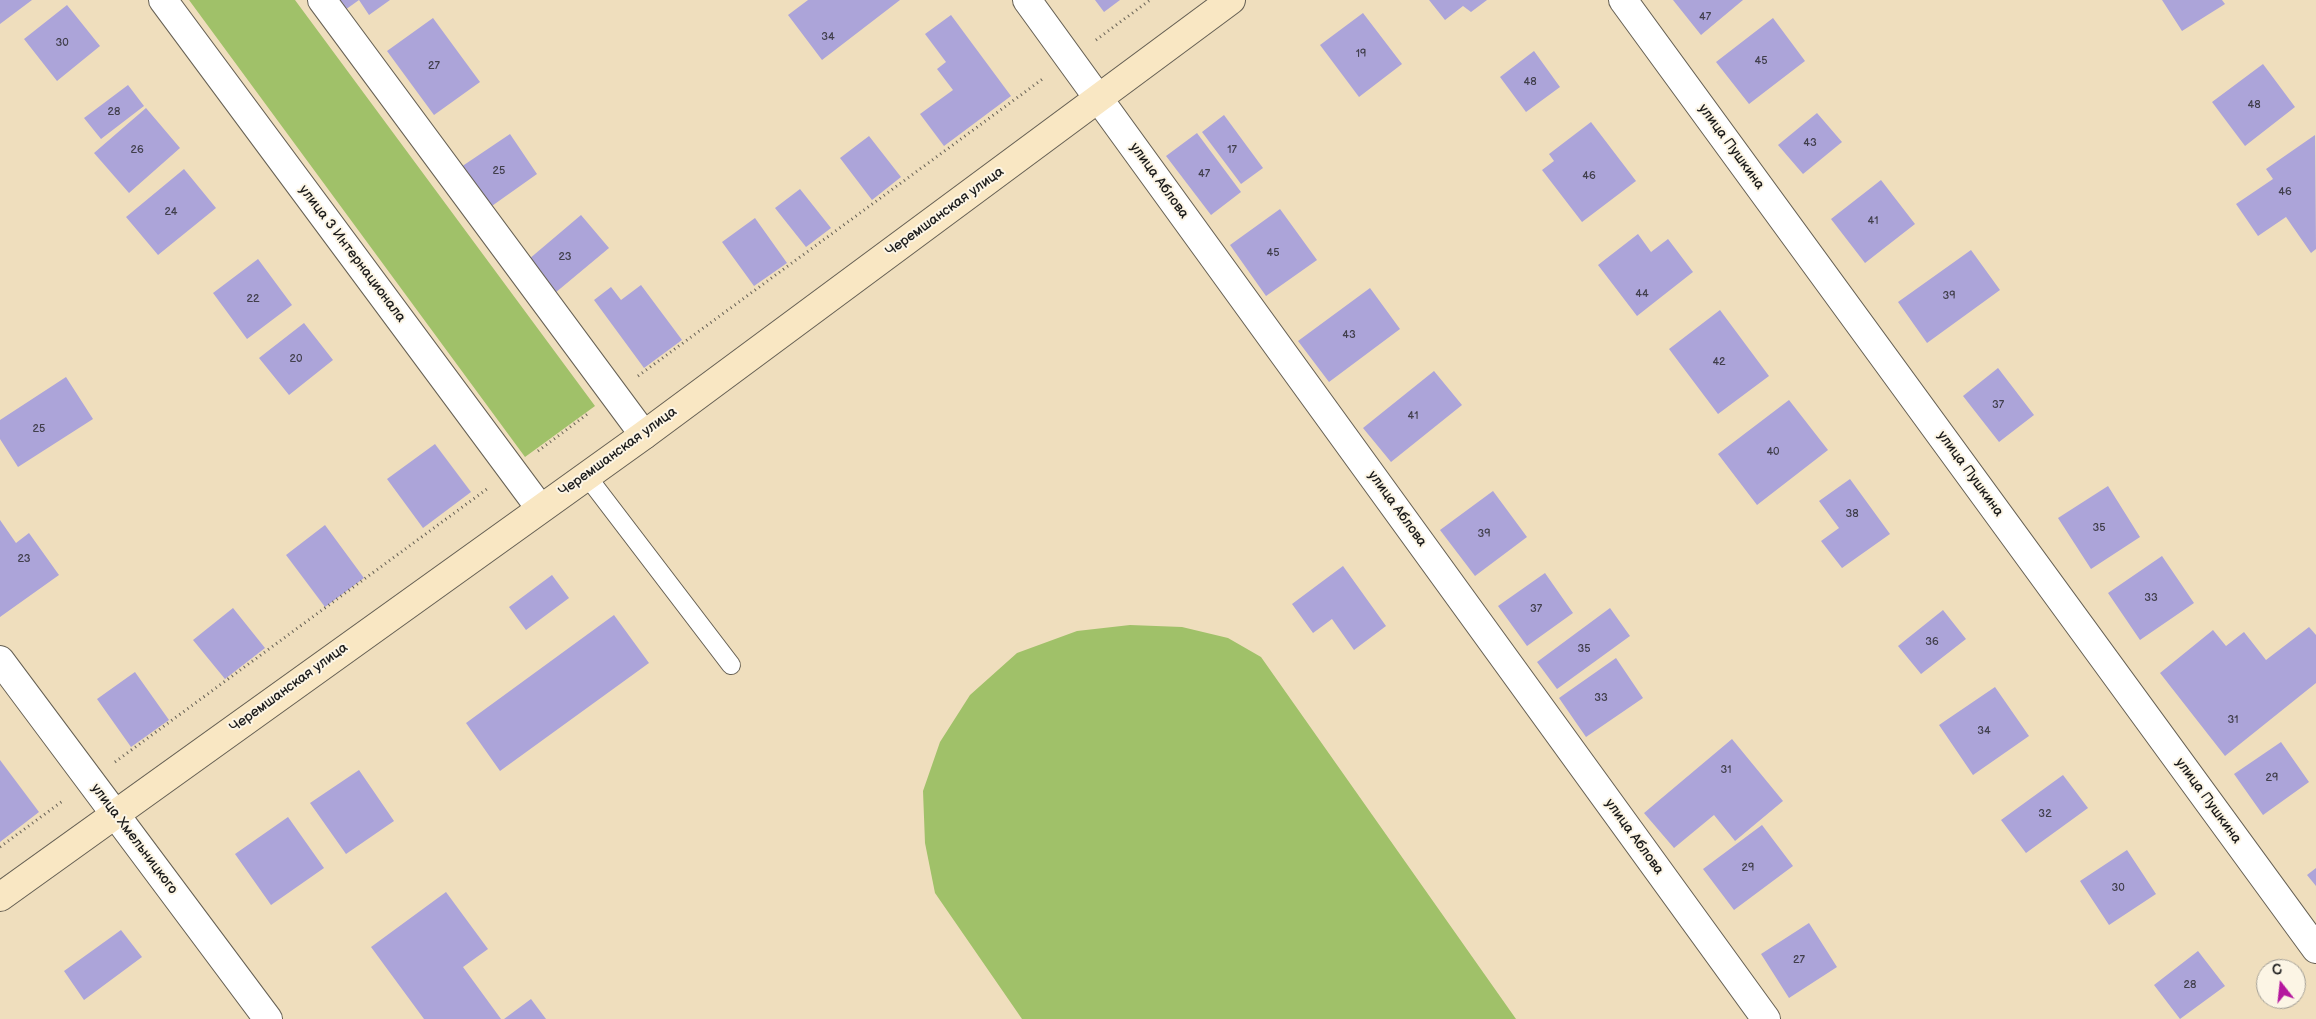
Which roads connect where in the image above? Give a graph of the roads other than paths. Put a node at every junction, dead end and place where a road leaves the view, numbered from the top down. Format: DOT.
graph roads {
  1 [pos="163,0"];
  2 [pos="322,0"];
  3 [pos="1027,0"];
  4 [pos="1231,0"];
  5 [pos="1623,0"];
  6 [pos="1099,98"];
  7 [pos="644,435"];
  8 [pos="586,475"];
  9 [pos="540,508"];
  10 [pos="731,665"];
  11 [pos="5,675"];
  12 [pos="115,812"];
  13 [pos="0,897"];
  14 [pos="2316,949"];
  15 [pos="268,1019"];
  16 [pos="1766,1019"];
  1 -- 9 [label="street, улица 3 Интернационала"];
  2 -- 7 [label="street"];
  3 -- 6 [label="street, улица Аблова"];
  4 -- 6 [label="main road, Черемшанская улица"];
  5 -- 14 [label="street, улица Пушкина"];
  6 -- 7 [label="main road, Черемшанская улица"];
  6 -- 16 [label="street, улица Аблова"];
  7 -- 8 [label="main road, Черемшанская улица"];
  8 -- 9 [label="main road, Черемшанская улица"];
  8 -- 10 [label="lane"];
  9 -- 12 [label="main road, Черемшанская улица"];
  11 -- 12 [label="street, улица Хмельницкого"];
  12 -- 13 [label="main road, Черемшанская улица"];
  12 -- 15 [label="street, улица Хмельницкого"];
}
